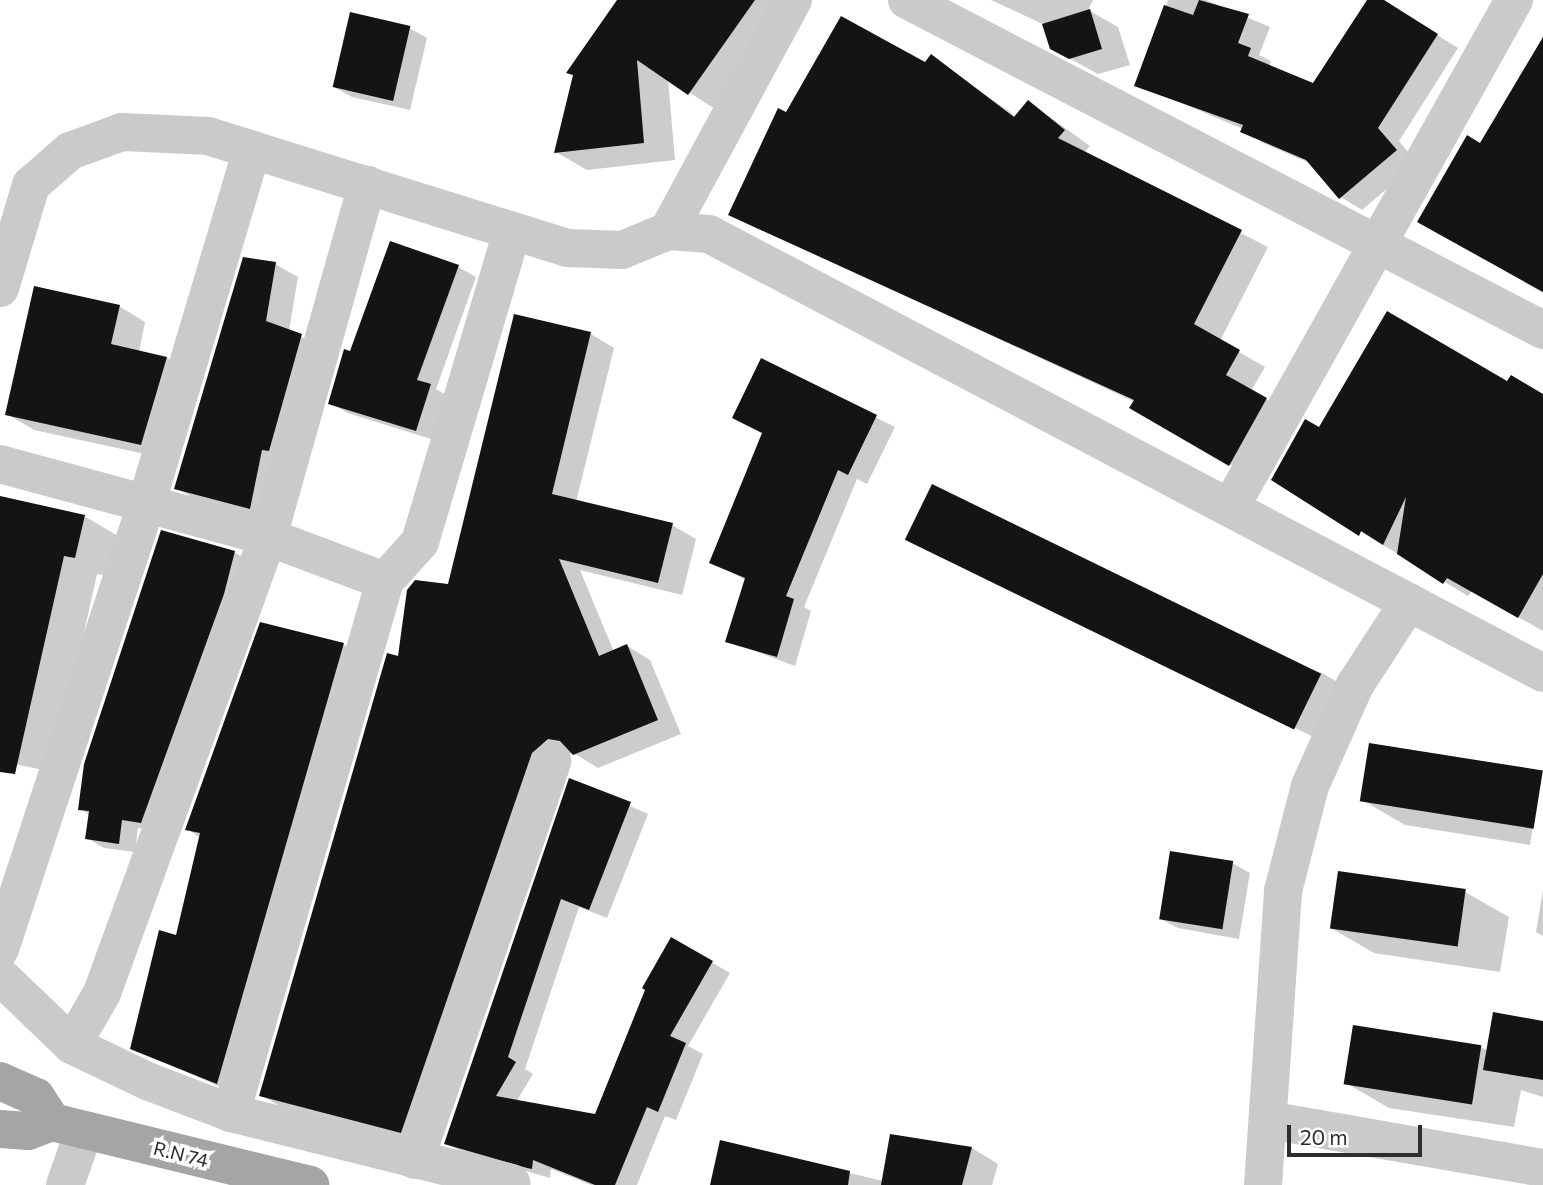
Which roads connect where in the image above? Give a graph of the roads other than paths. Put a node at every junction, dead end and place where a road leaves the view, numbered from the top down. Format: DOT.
graph roads {
  1 [pos="793,0"];
  2 [pos="907,0"];
  3 [pos="1514,0"];
  4 [pos="252,149"];
  5 [pos="367,185"];
  6 [pos="512,231"];
  7 [pos="668,231"];
  8 [pos="1381,246"];
  9 [pos="0,288"];
  10 [pos="1543,330"];
  11 [pos="0,464"];
  12 [pos="146,505"];
  13 [pos="1230,508"];
  14 [pos="268,537"];
  15 [pos="385,581"];
  16 [pos="1409,602"];
  17 [pos="1543,673"];
  18 [pos="552,761"];
  19 [pos="0,949"];
  20 [pos="0,976"];
  21 [pos="72,1045"];
  22 [pos="0,1081"];
  23 [pos="231,1113"];
  24 [pos="1268,1120"];
  25 [pos="68,1127"];
  26 [pos="0,1129"];
  27 [pos="415,1160"];
  28 [pos="1543,1168"];
  29 [pos="511,1183"];
  30 [pos="65,1185"];
  31 [pos="310,1185"];
  32 [pos="1263,1185"];
  1 -- 7 [label="street"];
  2 -- 8 [label="street"];
  3 -- 8 [label="street"];
  4 -- 5 [label="street"];
  4 -- 9 [label="street"];
  4 -- 12 [label="street"];
  5 -- 6 [label="street"];
  5 -- 14 [label="street"];
  6 -- 7 [label="street"];
  6 -- 15 [label="street"];
  7 -- 13 [label="street"];
  8 -- 10 [label="street"];
  8 -- 13 [label="street"];
  11 -- 12 [label="street"];
  12 -- 14 [label="street"];
  12 -- 19 [label="street"];
  13 -- 16 [label="street"];
  14 -- 15 [label="street"];
  14 -- 21 [label="street"];
  15 -- 23 [label="street"];
  16 -- 17 [label="street"];
  16 -- 24 [label="street"];
  18 -- 27 [label="street"];
  20 -- 21 [label="street"];
  21 -- 23 [label="street"];
  22 -- 25 [label="main road"];
  23 -- 27 [label="street"];
  24 -- 28 [label="street"];
  24 -- 32 [label="street"];
  25 -- 26 [label="main road, R.N 74"];
  25 -- 30 [label="street"];
  25 -- 31 [label="main road, R.N 74"];
  27 -- 29 [label="street"];
}
